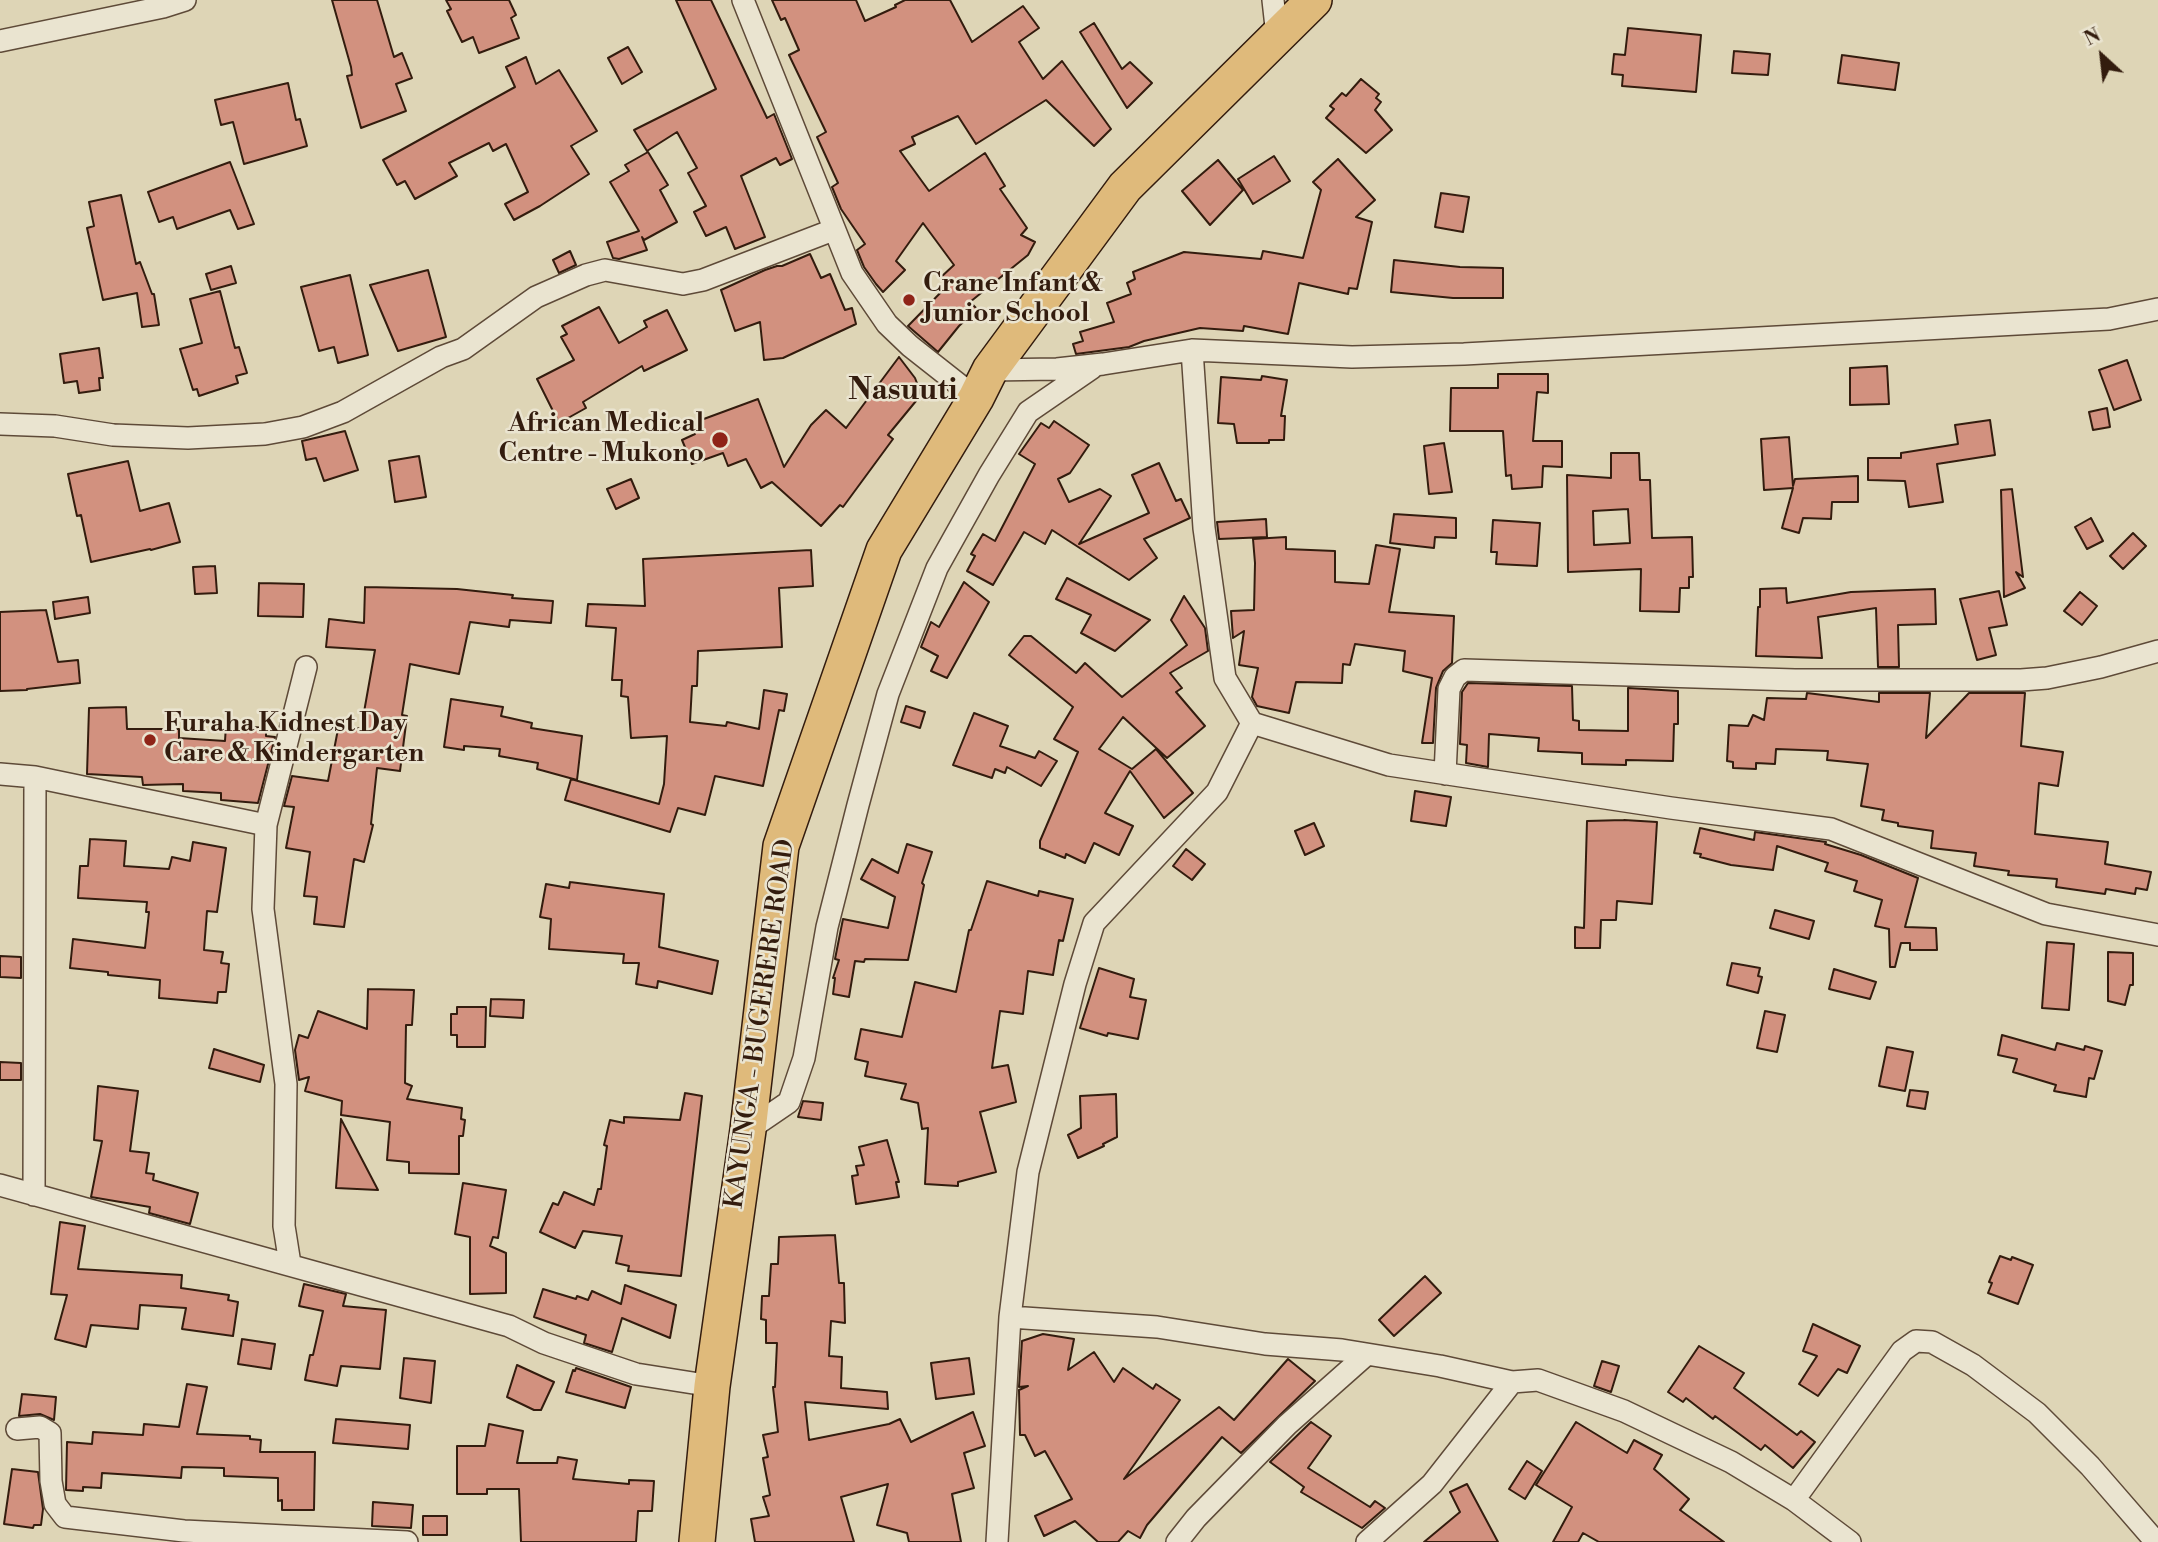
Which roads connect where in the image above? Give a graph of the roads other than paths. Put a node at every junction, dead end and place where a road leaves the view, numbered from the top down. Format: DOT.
graph roads {
  1 [pos="185,0"];
  2 [pos="743,0"];
  3 [pos="1273,0"];
  4 [pos="1314,0"];
  5 [pos="1277,36"];
  6 [pos="0,41"];
  7 [pos="833,230"];
  8 [pos="2158,309"];
  9 [pos="1192,350"];
  10 [pos="1096,365"];
  11 [pos="983,384"];
  12 [pos="0,424"];
  13 [pos="2158,651"];
  14 [pos="306,667"];
  15 [pos="1252,723"];
  16 [pos="0,774"];
  17 [pos="1445,774"];
  18 [pos="35,777"];
  19 [pos="266,825"];
  20 [pos="2158,935"];
  21 [pos="748,1130"];
  22 [pos="0,1185"];
  23 [pos="34,1195"];
  24 [pos="290,1264"];
  25 [pos="1010,1317"];
  26 [pos="1366,1355"];
  27 [pos="1512,1382"];
  28 [pos="712,1387"];
  29 [pos="18,1429"];
  30 [pos="1794,1500"];
  31 [pos="407,1542"];
  32 [pos="697,1542"];
  33 [pos="998,1542"];
  34 [pos="1177,1542"];
  35 [pos="1367,1542"];
  36 [pos="1850,1542"];
  37 [pos="2156,1542"];
  1 -- 6 [label="street"];
  2 -- 7 [label="street"];
  3 -- 5 [label="street"];
  4 -- 5 [label="main road, KAYUNGA - BUGERERE ROAD"];
  5 -- 11 [label="main road, KAYUNGA - BUGERERE ROAD"];
  7 -- 11 [label="street"];
  7 -- 12 [label="street"];
  8 -- 9 [label="street"];
  9 -- 10 [label="street"];
  9 -- 15 [label="street"];
  10 -- 11 [label="street"];
  10 -- 21 [label="street"];
  11 -- 21 [label="main road, KAYUNGA - BUGERERE ROAD"];
  13 -- 17 [label="street"];
  14 -- 19 [label="street"];
  15 -- 17 [label="street"];
  15 -- 25 [label="street"];
  16 -- 18 [label="street"];
  17 -- 20 [label="street"];
  18 -- 19 [label="street"];
  18 -- 23 [label="street"];
  19 -- 24 [label="street"];
  21 -- 28 [label="main road, KAYUNGA - BUGERERE ROAD"];
  22 -- 23 [label="street"];
  23 -- 24 [label="street"];
  24 -- 28 [label="street"];
  25 -- 26 [label="street"];
  25 -- 33 [label="street"];
  26 -- 27 [label="street"];
  26 -- 34 [label="street"];
  27 -- 30 [label="street"];
  27 -- 35 [label="street"];
  28 -- 32 [label="main road, KAYUNGA - BUGERERE ROAD"];
  29 -- 31 [label="street"];
  30 -- 36 [label="street"];
  30 -- 37 [label="street"];
}
